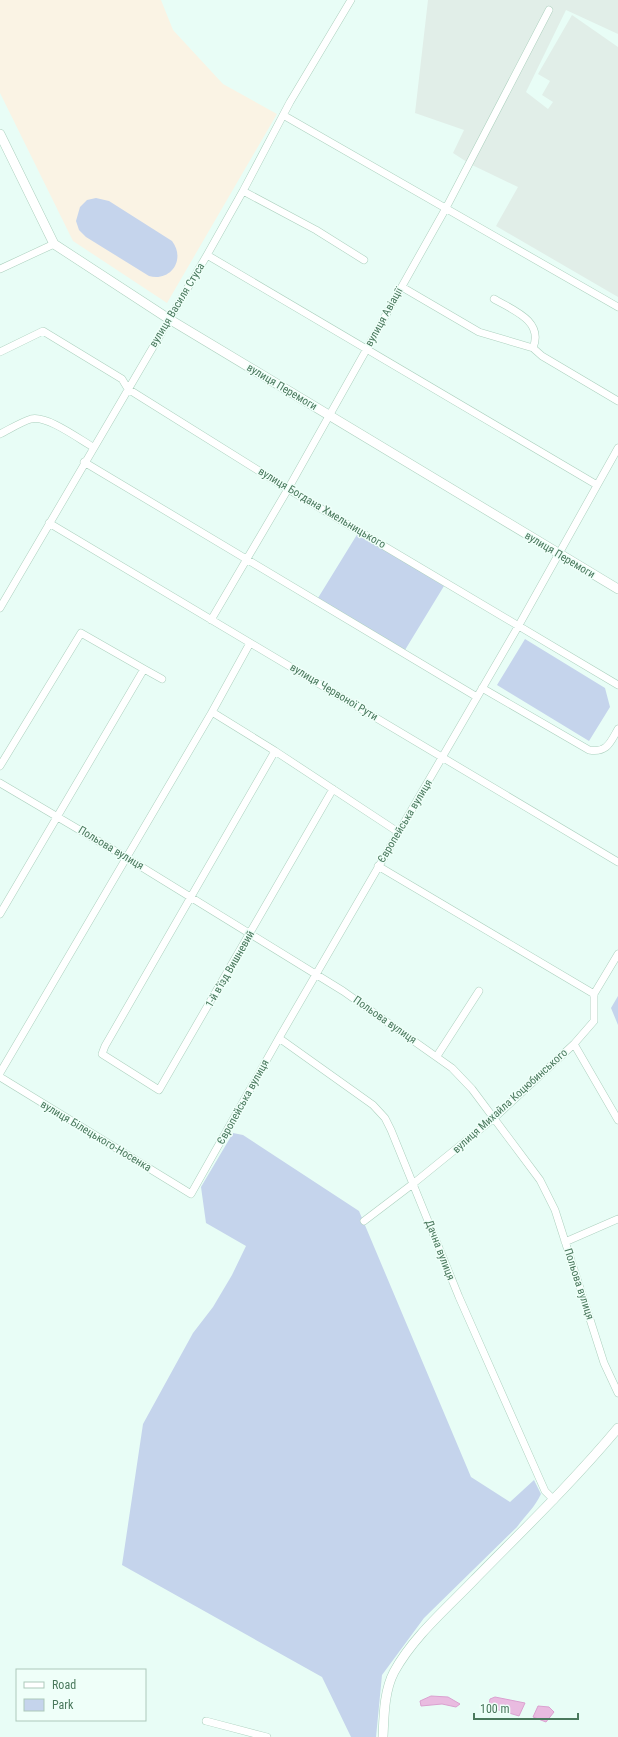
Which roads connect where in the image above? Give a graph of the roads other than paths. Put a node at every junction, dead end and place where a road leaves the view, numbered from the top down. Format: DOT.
graph roads {
  1 [pos="351,0"];
  2 [pos="549,10"];
  3 [pos="284,115"];
  4 [pos="0,134"];
  5 [pos="243,191"];
  6 [pos="446,208"];
  7 [pos="54,244"];
  8 [pos="207,255"];
  9 [pos="364,260"];
  10 [pos="0,269"];
  11 [pos="402,287"];
  12 [pos="494,299"];
  13 [pos="618,307"];
  14 [pos="168,319"];
  15 [pos="367,348"];
  16 [pos="533,348"];
  17 [pos="0,352"];
  18 [pos="128,389"];
  19 [pos="618,401"];
  20 [pos="329,415"];
  21 [pos="0,434"];
  22 [pos="93,447"];
  23 [pos="618,448"];
  24 [pos="84,462"];
  25 [pos="597,485"];
  26 [pos="288,489"];
  27 [pos="49,523"];
  28 [pos="559,554"];
  29 [pos="247,559"];
  30 [pos="618,589"];
  31 [pos="0,608"];
  32 [pos="210,620"];
  33 [pos="519,625"];
  34 [pos="250,643"];
  35 [pos="144,669"];
  36 [pos="162,679"];
  37 [pos="618,685"];
  38 [pos="482,688"];
  39 [pos="477,697"];
  40 [pos="212,712"];
  41 [pos="618,729"];
  42 [pos="275,751"];
  43 [pos="443,757"];
  44 [pos="0,766"];
  45 [pos="0,783"];
  46 [pos="333,789"];
  47 [pos="58,817"];
  48 [pos="398,832"];
  49 [pos="127,858"];
  50 [pos="618,862"];
  51 [pos="378,866"];
  52 [pos="191,897"];
  53 [pos="0,914"];
  54 [pos="250,934"];
  55 [pos="618,954"];
  56 [pos="316,974"];
  57 [pos="479,991"];
  58 [pos="594,994"];
  59 [pos="279,1038"];
  60 [pos="574,1044"];
  61 [pos="438,1056"];
  62 [pos="0,1073"];
  63 [pos="0,1078"];
  64 [pos="494,1118"];
  65 [pos="618,1120"];
  66 [pos="414,1184"];
  67 [pos="191,1194"];
  68 [pos="618,1219"];
  69 [pos="364,1221"];
  70 [pos="565,1242"];
  71 [pos="618,1393"];
  72 [pos="618,1428"];
  73 [pos="554,1500"];
  74 [pos="206,1721"];
  75 [pos="255,1736"];
  76 [pos="267,1737"];
  77 [pos="383,1737"];
  1 -- 3 [label="street, вулиця Василя Стуса"];
  2 -- 6 [label="street, вулиця Авіації"];
  3 -- 5 [label="street, вулиця Василя Стуса"];
  3 -- 6 [label="street"];
  4 -- 7 [label="street"];
  5 -- 8 [label="street, вулиця Василя Стуса"];
  5 -- 9 [label="street"];
  6 -- 11 [label="street, вулиця Авіації"];
  6 -- 13 [label="street"];
  7 -- 10 [label="street"];
  7 -- 14 [label="street, вулиця Перемоги"];
  8 -- 14 [label="street, вулиця Василя Стуса"];
  8 -- 15 [label="street"];
  11 -- 15 [label="street, вулиця Авіації"];
  11 -- 16 [label="street"];
  12 -- 16 [label="street"];
  14 -- 18 [label="street, вулиця Василя Стуса"];
  14 -- 20 [label="street, вулиця Перемоги"];
  15 -- 20 [label="street, вулиця Авіації"];
  15 -- 25 [label="street"];
  16 -- 19 [label="street"];
  17 -- 18 [label="street, вулиця Богдана Хмельницького"];
  18 -- 22 [label="street, вулиця Василя Стуса"];
  18 -- 26 [label="street, вулиця Богдана Хмельницького"];
  20 -- 26 [label="street, вулиця Авіації"];
  20 -- 28 [label="street, вулиця Перемоги"];
  21 -- 22 [label="street"];
  22 -- 24 [label="street, вулиця Василя Стуса"];
  23 -- 25 [label="street, Європейська вулиця"];
  24 -- 27 [label="street, вулиця Василя Стуса"];
  24 -- 29 [label="street"];
  25 -- 28 [label="street, Європейська вулиця"];
  26 -- 29 [label="street, вулиця Авіації"];
  26 -- 33 [label="street, вулиця Богдана Хмельницького"];
  27 -- 31 [label="street, вулиця Василя Стуса"];
  27 -- 32 [label="street, вулиця Червоної Рути"];
  28 -- 30 [label="street, вулиця Перемоги"];
  28 -- 33 [label="street, Європейська вулиця"];
  29 -- 32 [label="street, вулиця Авіації"];
  29 -- 39 [label="street"];
  32 -- 34 [label="street, вулиця Червоної Рути"];
  33 -- 37 [label="street, вулиця Богдана Хмельницького"];
  33 -- 38 [label="street, Європейська вулиця"];
  34 -- 40 [label="street"];
  34 -- 43 [label="street, вулиця Червоної Рути"];
  35 -- 36 [label="street"];
  35 -- 44 [label="street"];
  35 -- 47 [label="street"];
  38 -- 39 [label="street, Європейська вулиця"];
  38 -- 41 [label="street"];
  39 -- 43 [label="street, Європейська вулиця"];
  40 -- 42 [label="street"];
  40 -- 49 [label="street"];
  42 -- 46 [label="street"];
  42 -- 52 [label="street"];
  43 -- 48 [label="street, Європейська вулиця"];
  43 -- 50 [label="street, вулиця Червоної Рути"];
  45 -- 47 [label="street, Польова вулиця"];
  46 -- 48 [label="street"];
  46 -- 54 [label="street, 1-й в'їзд Вишневий"];
  47 -- 49 [label="street, Польова вулиця"];
  47 -- 53 [label="street"];
  48 -- 51 [label="street, Європейська вулиця"];
  49 -- 52 [label="street, Польова вулиця"];
  49 -- 62 [label="street"];
  51 -- 56 [label="street, Європейська вулиця"];
  51 -- 58 [label="street"];
  52 -- 54 [label="street, Польова вулиця"];
  52 -- 54 [label="street, 1-й в'їзд Вишневий"];
  54 -- 56 [label="street, Польова вулиця"];
  55 -- 58 [label="street"];
  56 -- 59 [label="street, Європейська вулиця"];
  56 -- 61 [label="street, Польова вулиця"];
  57 -- 61 [label="street"];
  58 -- 60 [label="street, вулиця Михайла Коцюбинського"];
  59 -- 66 [label="street, Дачна вулиця"];
  59 -- 67 [label="street, Європейська вулиця"];
  60 -- 64 [label="street, вулиця Михайла Коцюбинського"];
  60 -- 65 [label="street"];
  61 -- 64 [label="street, Польова вулиця"];
  63 -- 67 [label="street, вулиця Білецького-Носенка"];
  64 -- 66 [label="street, вулиця Михайла Коцюбинського"];
  64 -- 70 [label="street, Польова вулиця"];
  66 -- 69 [label="street, вулиця Михайла Коцюбинського"];
  66 -- 73 [label="street, Дачна вулиця"];
  68 -- 70 [label="street"];
  70 -- 71 [label="street, Польова вулиця"];
  72 -- 73 [label="street"];
  73 -- 77 [label="street"];
  74 -- 75 [label="street"];
  75 -- 76 [label="street"];
}
